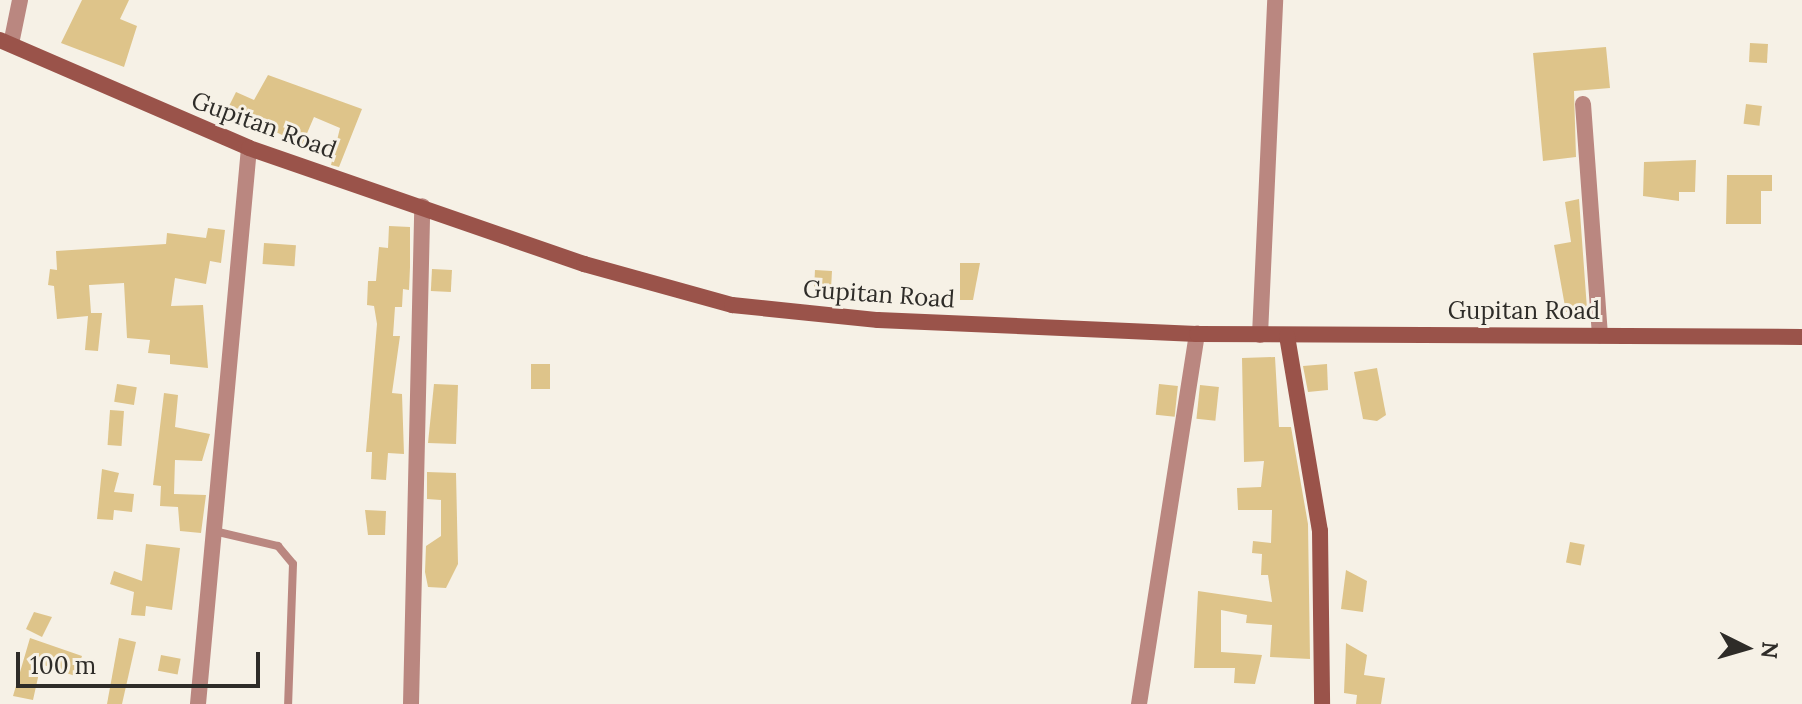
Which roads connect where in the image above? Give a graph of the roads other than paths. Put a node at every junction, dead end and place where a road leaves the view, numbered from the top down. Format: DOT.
graph roads {
  1 [pos="20,0"];
  2 [pos="1275,0"];
  3 [pos="6,42"];
  4 [pos="1583,104"];
  5 [pos="249,148"];
  6 [pos="422,206"];
  7 [pos="1197,334"];
  8 [pos="1260,335"];
  9 [pos="1600,335"];
  10 [pos="1287,336"];
  11 [pos="1802,337"];
  12 [pos="214,531"];
  13 [pos="198,704"];
  14 [pos="288,704"];
  15 [pos="411,704"];
  16 [pos="1139,704"];
  17 [pos="1322,704"];
  1 -- 3 [label="street"];
  2 -- 8 [label="street"];
  3 -- 5 [label="main road, Gupitan Road"];
  4 -- 9 [label="street"];
  5 -- 6 [label="main road, Gupitan Road"];
  5 -- 12 [label="street"];
  6 -- 7 [label="main road, Gupitan Road"];
  6 -- 15 [label="street"];
  7 -- 8 [label="main road, Gupitan Road"];
  7 -- 16 [label="street"];
  8 -- 10 [label="main road, Gupitan Road"];
  9 -- 10 [label="main road, Gupitan Road"];
  9 -- 11 [label="main road, Gupitan Road"];
  10 -- 17 [label="main road"];
  12 -- 13 [label="street"];
  12 -- 14 [label="lane"];
}
